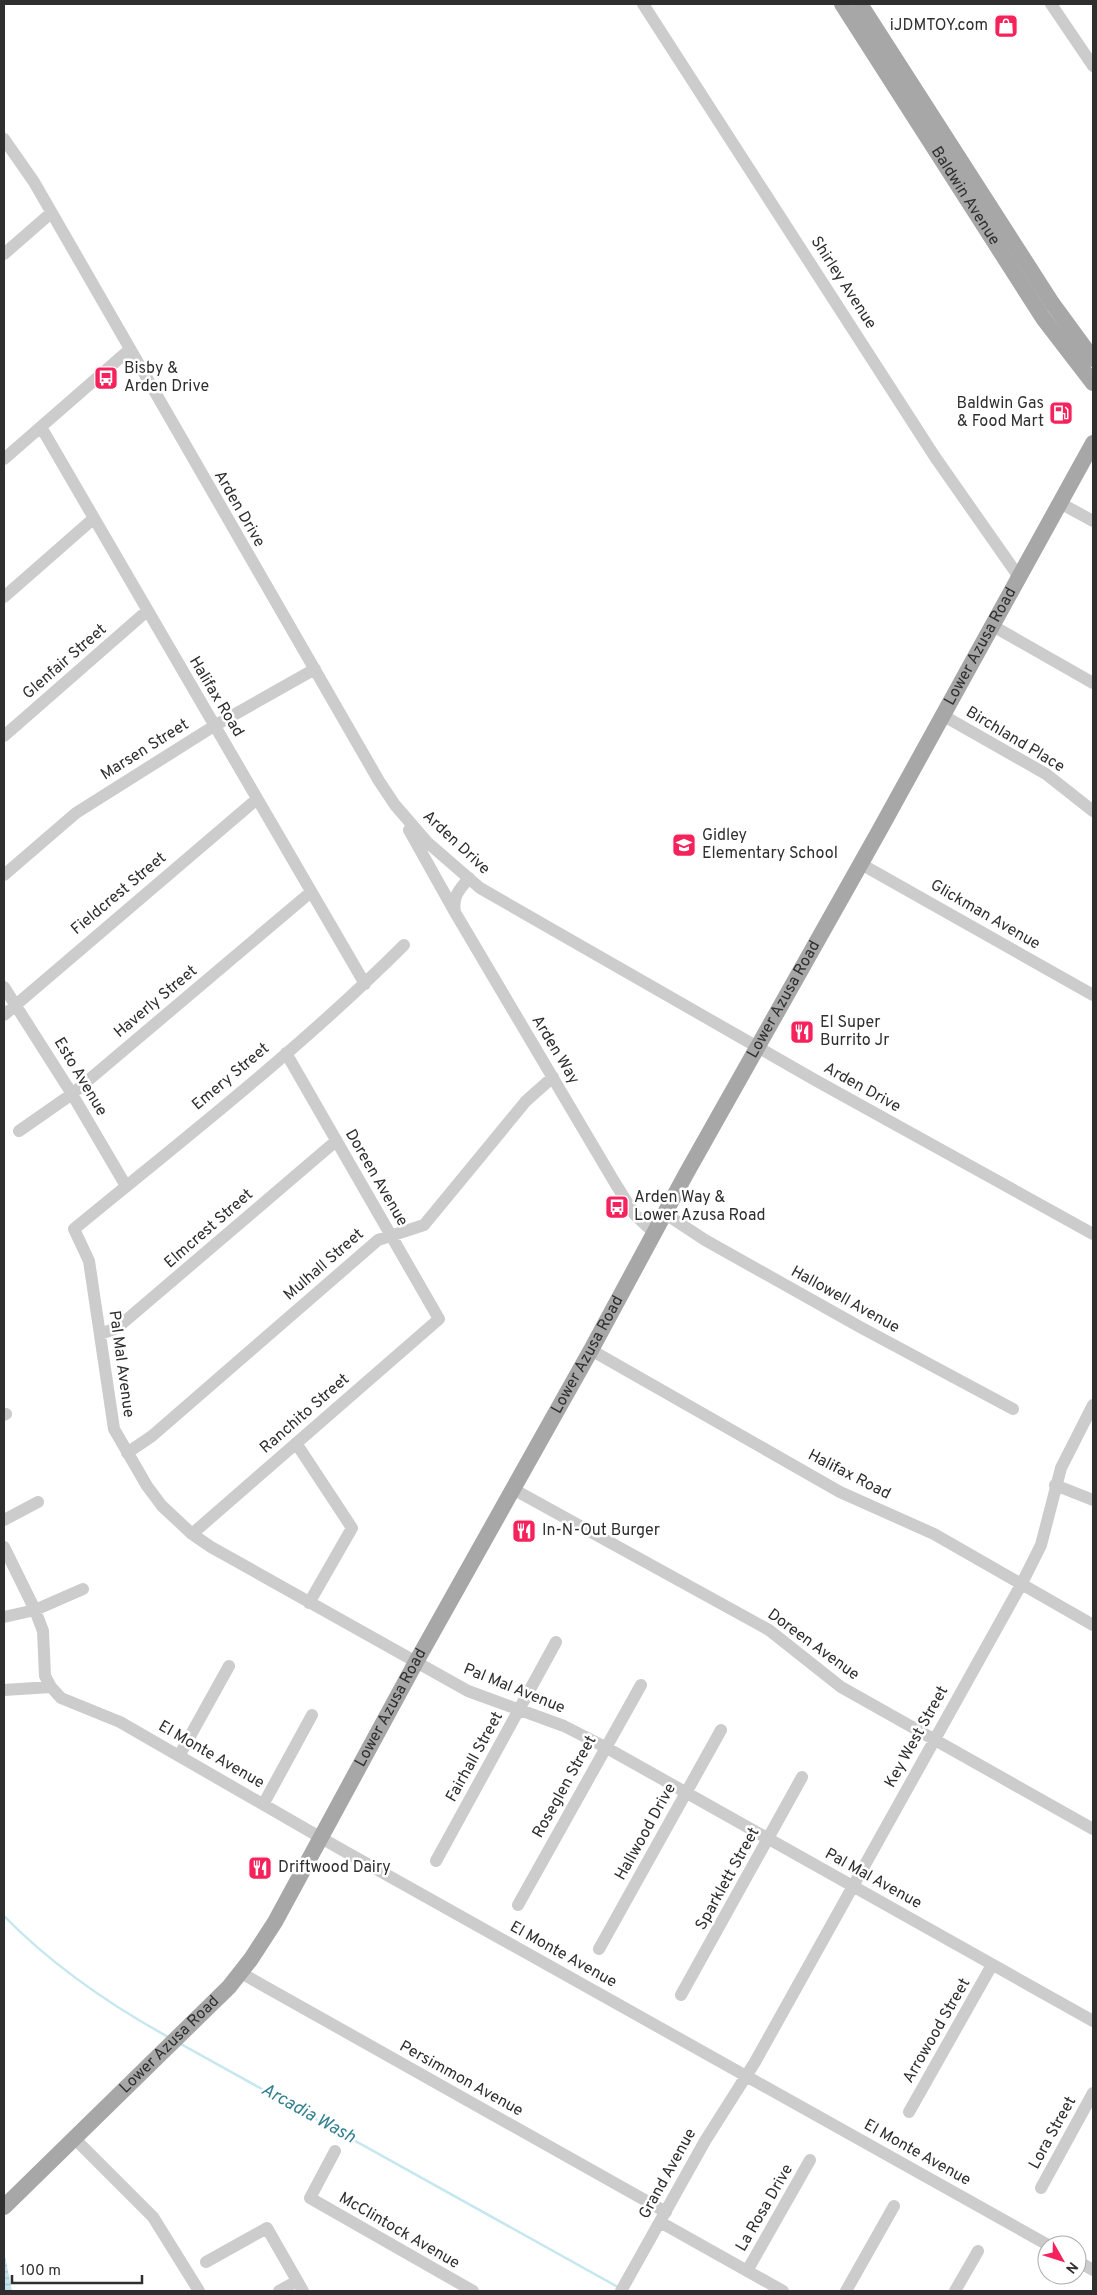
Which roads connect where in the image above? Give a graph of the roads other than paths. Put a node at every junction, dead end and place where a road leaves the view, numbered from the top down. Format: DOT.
graph roads {
  1 [pos="643,4"];
  2 [pos="842,4"];
  3 [pos="860,4"];
  4 [pos="1051,4"];
  5 [pos="1093,66"];
  6 [pos="4,139"];
  7 [pos="51,213"];
  8 [pos="4,254"];
  9 [pos="129,350"];
  10 [pos="1093,359"];
  11 [pos="1093,383"];
  12 [pos="41,427"];
  13 [pos="1093,444"];
  14 [pos="4,458"];
  15 [pos="1060,503"];
  16 [pos="93,519"];
  17 [pos="1093,521"];
  18 [pos="1020,577"];
  19 [pos="4,597"];
  20 [pos="147,611"];
  21 [pos="993,626"];
  22 [pos="315,670"];
  23 [pos="1093,682"];
  24 [pos="944,716"];
  25 [pos="214,726"];
  26 [pos="4,736"];
  27 [pos="257,799"];
  28 [pos="395,805"];
  29 [pos="1093,811"];
  30 [pos="861,864"];
  31 [pos="4,875"];
  32 [pos="470,878"];
  33 [pos="311,892"];
  34 [pos="455,912"];
  35 [pos="404,945"];
  36 [pos="364,984"];
  37 [pos="4,987"];
  38 [pos="1093,995"];
  39 [pos="16,1004"];
  40 [pos="4,1016"];
  41 [pos="758,1046"];
  42 [pos="286,1053"];
  43 [pos="552,1077"];
  44 [pos="72,1094"];
  45 [pos="18,1130"];
  46 [pos="336,1141"];
  47 [pos="126,1186"];
  48 [pos="664,1213"];
  49 [pos="74,1229"];
  50 [pos="654,1233"];
  51 [pos="1093,1234"];
  52 [pos="391,1237"];
  53 [pos="439,1319"];
  54 [pos="100,1334"];
  55 [pos="591,1350"];
  56 [pos="1093,1405"];
  57 [pos="1013,1409"];
  58 [pos="296,1442"];
  59 [pos="127,1453"];
  60 [pos="1055,1485"];
  61 [pos="513,1489"];
  62 [pos="1093,1500"];
  63 [pos="38,1502"];
  64 [pos="4,1520"];
  65 [pos="192,1534"];
  66 [pos="4,1547"];
  67 [pos="1022,1583"];
  68 [pos="83,1589"];
  69 [pos="309,1603"];
  70 [pos="35,1610"];
  71 [pos="4,1617"];
  72 [pos="1093,1625"];
  73 [pos="556,1642"];
  74 [pos="416,1662"];
  75 [pos="229,1666"];
  76 [pos="641,1685"];
  77 [pos="51,1687"];
  78 [pos="4,1690"];
  79 [pos="519,1709"];
  80 [pos="312,1715"];
  81 [pos="720,1730"];
  82 [pos="935,1739"];
  83 [pos="605,1748"];
  84 [pos="179,1756"];
  85 [pos="802,1777"];
  86 [pos="687,1794"];
  87 [pos="264,1803"];
  88 [pos="1093,1829"];
  89 [pos="321,1837"];
  90 [pos="769,1840"];
  91 [pos="436,1860"];
  92 [pos="852,1886"];
  93 [pos="518,1905"];
  94 [pos="599,1949"];
  95 [pos="992,1965"];
  96 [pos="241,1973"];
  97 [pos="681,1995"];
  98 [pos="1093,2021"];
  99 [pos="747,2076"];
  100 [pos="1093,2094"];
  101 [pos="909,2112"];
  102 [pos="74,2138"];
  103 [pos="335,2151"];
  104 [pos="810,2160"];
  105 [pos="1041,2188"];
  106 [pos="9,2202"];
  107 [pos="894,2206"];
  108 [pos="663,2217"];
  109 [pos="1037,2239"];
  110 [pos="978,2251"];
  111 [pos="206,2262"];
  112 [pos="747,2271"];
  113 [pos="300,2286"];
  114 [pos="624,2286"];
  115 [pos="199,2291"];
  116 [pos="279,2291"];
  117 [pos="473,2291"];
  118 [pos="783,2291"];
  119 [pos="846,2291"];
  120 [pos="955,2291"];
  1 -- 18 [label="street, Shirley Avenue"];
  2 -- 11 [label="main road, Baldwin Avenue"];
  3 -- 10 [label="main road, Baldwin Avenue"];
  4 -- 5 [label="street"];
  6 -- 7 [label="street, Arden Drive"];
  7 -- 8 [label="street"];
  7 -- 9 [label="street, Arden Drive"];
  9 -- 12 [label="street"];
  9 -- 22 [label="street, Arden Drive"];
  12 -- 14 [label="street"];
  12 -- 16 [label="street, Halifax Road"];
  13 -- 15 [label="main road, Lower Azusa Road"];
  15 -- 17 [label="street"];
  15 -- 18 [label="main road, Lower Azusa Road"];
  16 -- 19 [label="street"];
  16 -- 20 [label="street, Halifax Road"];
  18 -- 21 [label="main road, Lower Azusa Road"];
  20 -- 25 [label="street, Halifax Road"];
  20 -- 26 [label="street, Glenfair Street"];
  21 -- 23 [label="street"];
  21 -- 24 [label="main road, Lower Azusa Road"];
  22 -- 25 [label="street, Marsen Street"];
  22 -- 28 [label="street, Arden Drive"];
  24 -- 29 [label="street, Birchland Place"];
  24 -- 30 [label="main road, Lower Azusa Road"];
  25 -- 27 [label="street, Halifax Road"];
  25 -- 31 [label="street, Marsen Street"];
  27 -- 33 [label="street, Halifax Road"];
  27 -- 39 [label="street, Fieldcrest Street"];
  28 -- 32 [label="street, Arden Drive"];
  28 -- 34 [label="street, Arden Way"];
  30 -- 38 [label="street, Glickman Avenue"];
  30 -- 41 [label="main road, Lower Azusa Road"];
  32 -- 34 [label="street"];
  32 -- 41 [label="street, Arden Drive"];
  33 -- 36 [label="street, Halifax Road"];
  33 -- 44 [label="street, Haverly Street"];
  34 -- 43 [label="street, Arden Way"];
  35 -- 36 [label="street, Emery Street"];
  36 -- 42 [label="street, Emery Street"];
  37 -- 39 [label="street, Esto Avenue"];
  39 -- 40 [label="street, Fieldcrest Street"];
  39 -- 44 [label="street, Esto Avenue"];
  41 -- 48 [label="main road, Lower Azusa Road"];
  41 -- 51 [label="street, Arden Drive"];
  42 -- 46 [label="street, Doreen Avenue"];
  42 -- 47 [label="street, Emery Street"];
  43 -- 50 [label="street, Arden Way"];
  43 -- 52 [label="street, Mulhall Street"];
  44 -- 45 [label="street, Haverly Street"];
  44 -- 47 [label="street, Esto Avenue"];
  46 -- 52 [label="street, Doreen Avenue"];
  46 -- 54 [label="street, Elmcrest Street"];
  47 -- 49 [label="street, Emery Street"];
  48 -- 50 [label="main road, Lower Azusa Road"];
  48 -- 57 [label="street, Hallowell Avenue"];
  49 -- 54 [label="street, Pal Mal Avenue"];
  50 -- 55 [label="main road, Lower Azusa Road"];
  52 -- 53 [label="street, Doreen Avenue"];
  52 -- 59 [label="street, Mulhall Street"];
  53 -- 58 [label="street, Ranchito Street"];
  54 -- 59 [label="street, Pal Mal Avenue"];
  55 -- 61 [label="main road, Lower Azusa Road"];
  55 -- 67 [label="street, Halifax Road"];
  56 -- 60 [label="street, Key West Street"];
  58 -- 65 [label="street, Ranchito Street"];
  58 -- 69 [label="street"];
  59 -- 65 [label="street, Pal Mal Avenue"];
  60 -- 62 [label="street"];
  60 -- 67 [label="street, Key West Street"];
  61 -- 74 [label="main road, Lower Azusa Road"];
  61 -- 82 [label="street, Doreen Avenue"];
  63 -- 64 [label="street"];
  65 -- 69 [label="street, Pal Mal Avenue"];
  66 -- 70 [label="street"];
  67 -- 72 [label="street, Halifax Road"];
  67 -- 82 [label="street, Key West Street"];
  68 -- 70 [label="street"];
  69 -- 74 [label="street, Pal Mal Avenue"];
  70 -- 71 [label="street"];
  70 -- 77 [label="street"];
  73 -- 79 [label="street, Fairhall Street"];
  74 -- 79 [label="street, Pal Mal Avenue"];
  74 -- 89 [label="main road, Lower Azusa Road"];
  75 -- 84 [label="street"];
  76 -- 83 [label="street, Roseglen Street"];
  77 -- 78 [label="street"];
  77 -- 84 [label="street, El Monte Avenue"];
  79 -- 83 [label="street, Pal Mal Avenue"];
  79 -- 91 [label="street, Fairhall Street"];
  80 -- 87 [label="street"];
  81 -- 86 [label="street, Hallwood Drive"];
  82 -- 88 [label="street, Doreen Avenue"];
  82 -- 92 [label="street, Key West Street"];
  83 -- 86 [label="street, Pal Mal Avenue"];
  83 -- 93 [label="street, Roseglen Street"];
  84 -- 87 [label="street, El Monte Avenue"];
  85 -- 90 [label="street, Sparklett Street"];
  86 -- 90 [label="street, Pal Mal Avenue"];
  86 -- 94 [label="street, Hallwood Drive"];
  87 -- 89 [label="street, El Monte Avenue"];
  89 -- 96 [label="main road, Lower Azusa Road"];
  89 -- 99 [label="street, El Monte Avenue"];
  90 -- 92 [label="street, Pal Mal Avenue"];
  90 -- 97 [label="street, Sparklett Street"];
  92 -- 95 [label="street, Pal Mal Avenue"];
  92 -- 99 [label="street, Key West Street"];
  95 -- 98 [label="street, Pal Mal Avenue"];
  95 -- 101 [label="street, Arrowood Street"];
  96 -- 102 [label="main road, Lower Azusa Road"];
  96 -- 108 [label="street, Persimmon Avenue"];
  99 -- 108 [label="street, Grand Avenue"];
  99 -- 109 [label="street, El Monte Avenue"];
  100 -- 105 [label="street, Lora Street"];
  102 -- 106 [label="main road, Lower Azusa Road"];
  102 -- 115 [label="street"];
  103 -- 117 [label="street, McClintock Avenue"];
  104 -- 112 [label="street, La Rosa Drive"];
  107 -- 119 [label="street"];
  108 -- 112 [label="street, Persimmon Avenue"];
  108 -- 114 [label="street, Grand Avenue"];
  110 -- 120 [label="street"];
  111 -- 113 [label="street"];
  112 -- 118 [label="street, Persimmon Avenue"];
  113 -- 116 [label="street"];
}
